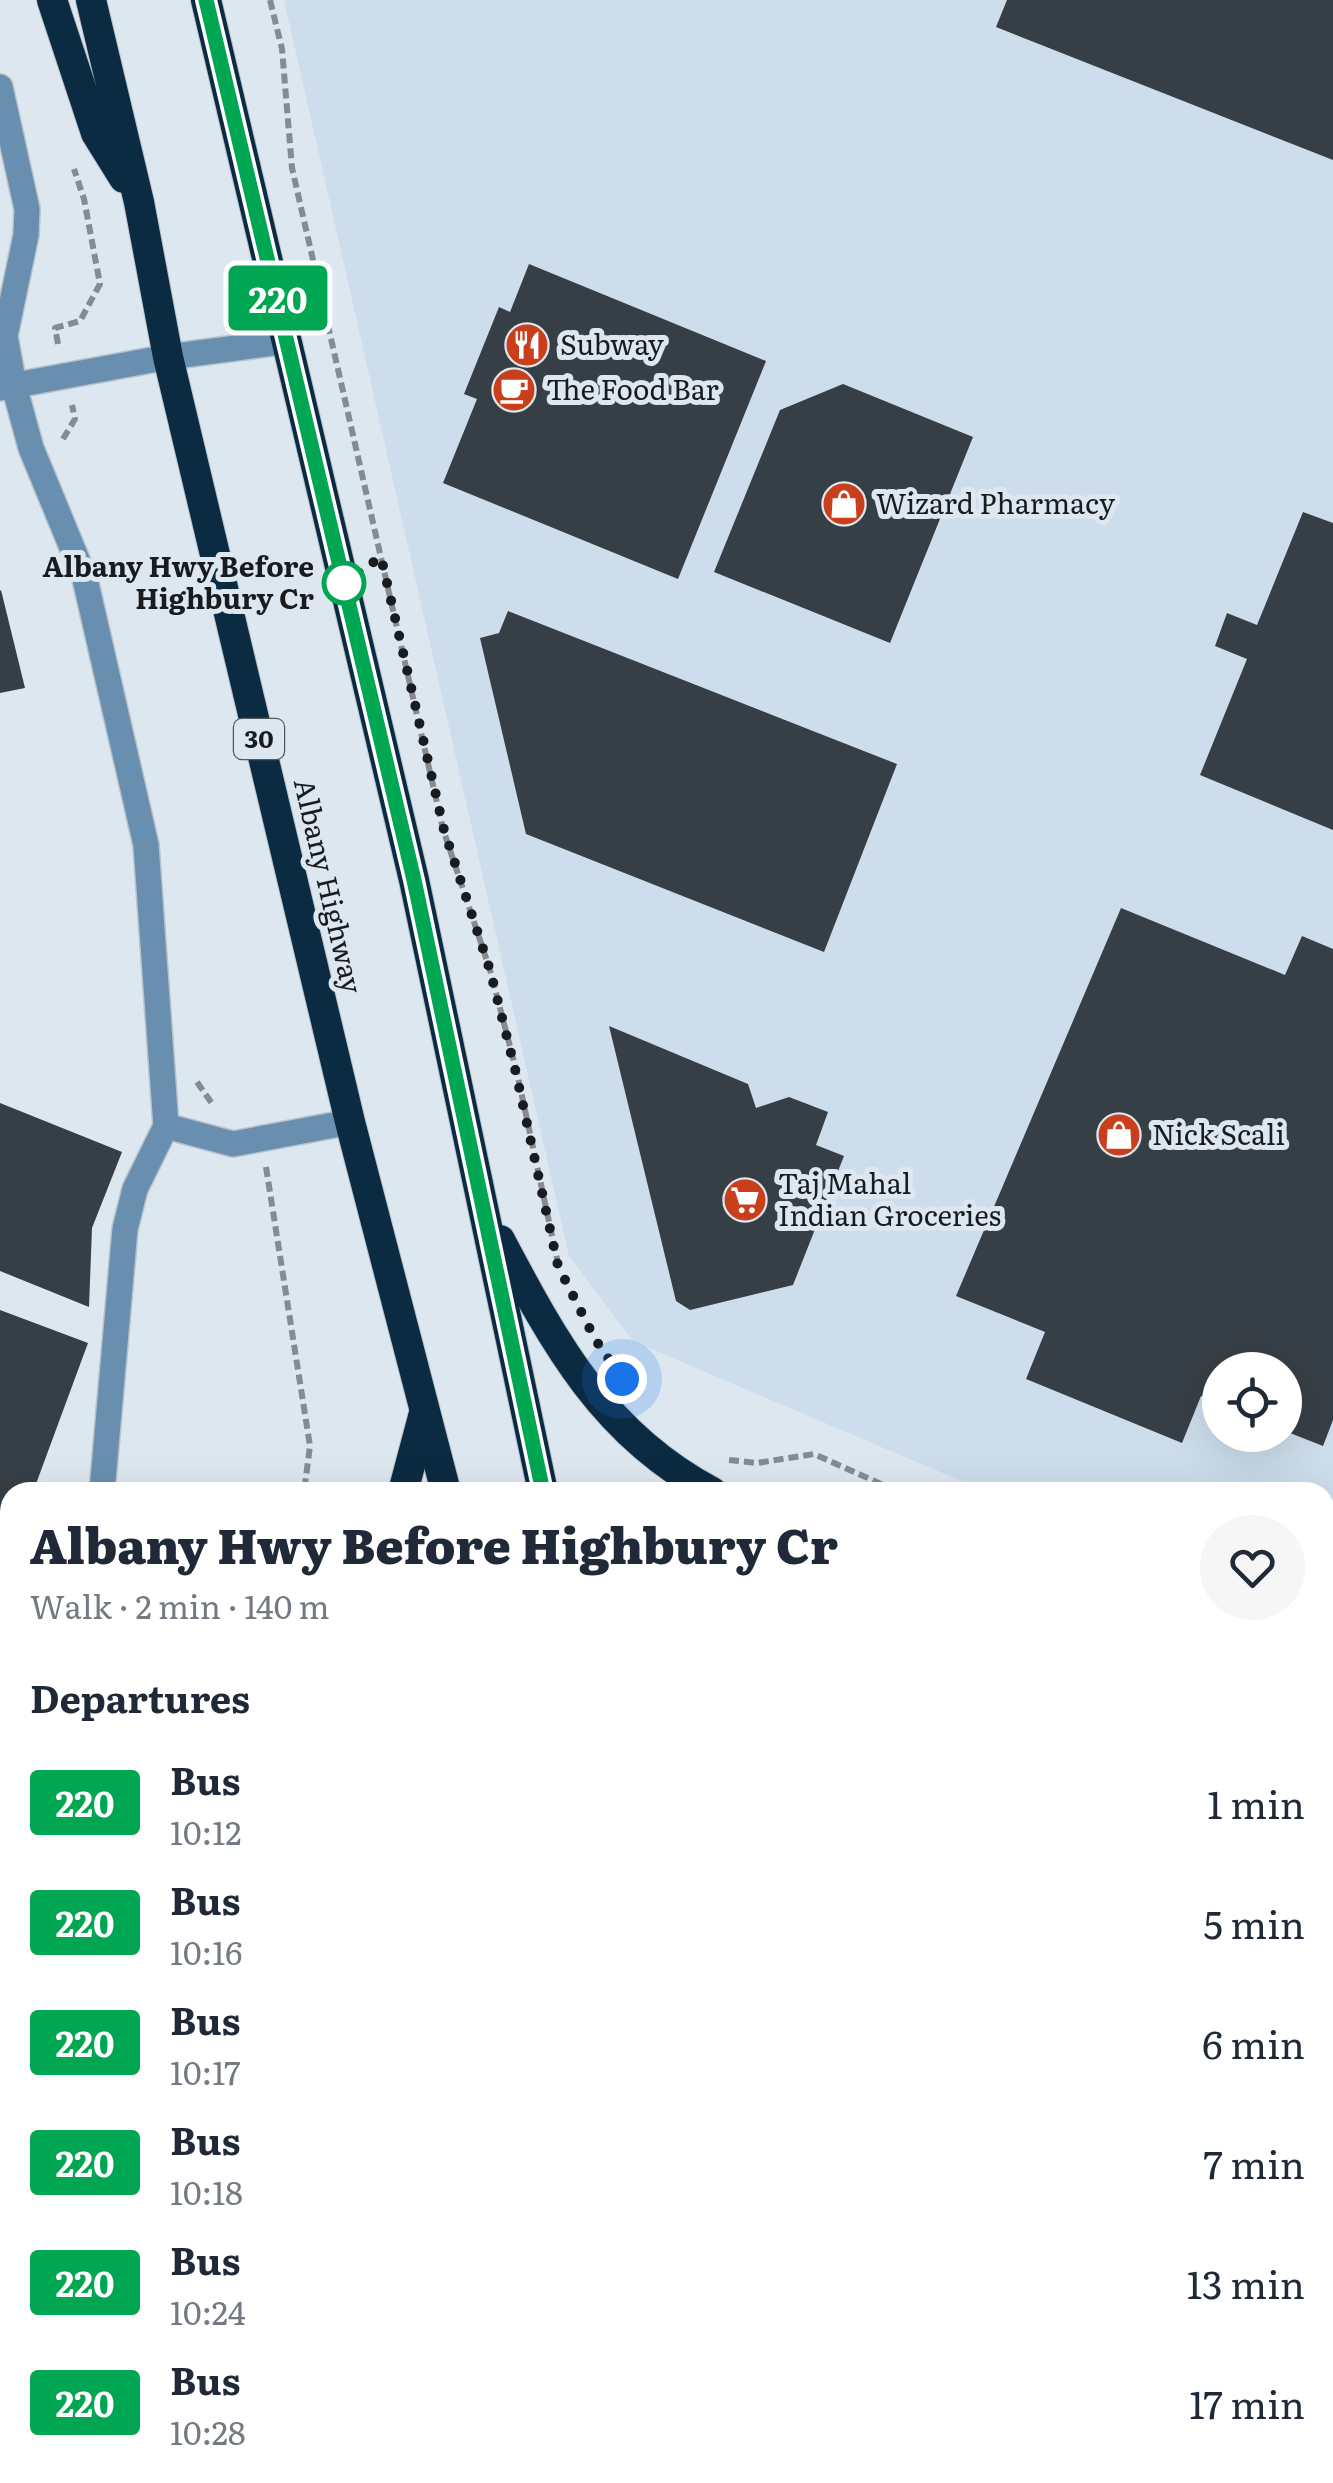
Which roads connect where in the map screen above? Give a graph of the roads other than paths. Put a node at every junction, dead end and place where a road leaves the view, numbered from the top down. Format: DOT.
graph roads {
  1 [pos="52,0"];
  2 [pos="91,0"];
  3 [pos="206,0"];
  4 [pos="0,87"];
  5 [pos="139,202"];
  6 [pos="288,341"];
  7 [pos="168,357"];
  8 [pos="7,387"];
  9 [pos="350,1122"];
  10 [pos="166,1126"];
  11 [pos="483,1206"];
  12 [pos="425,1408"];
  13 [pos="103,1482"];
  14 [pos="406,1482"];
  15 [pos="444,1482"];
  16 [pos="541,1482"];
  17 [pos="696,1482"];
  1 -- 5 [label="highway, 30"];
  2 -- 5 [label="highway, Albany Highway / 30"];
  3 -- 6 [label="highway"];
  4 -- 8 [label="street"];
  5 -- 7 [label="highway, Albany Highway / 30"];
  6 -- 7 [label="street"];
  6 -- 11 [label="highway"];
  7 -- 8 [label="street"];
  7 -- 9 [label="highway, Albany Highway / 30"];
  8 -- 10 [label="street"];
  9 -- 10 [label="street"];
  9 -- 12 [label="highway, Albany Highway / 30"];
  10 -- 13 [label="street"];
  11 -- 16 [label="highway"];
  11 -- 17 [label="highway"];
  12 -- 14 [label="highway"];
  12 -- 15 [label="highway, Albany Highway / 30"];
}
